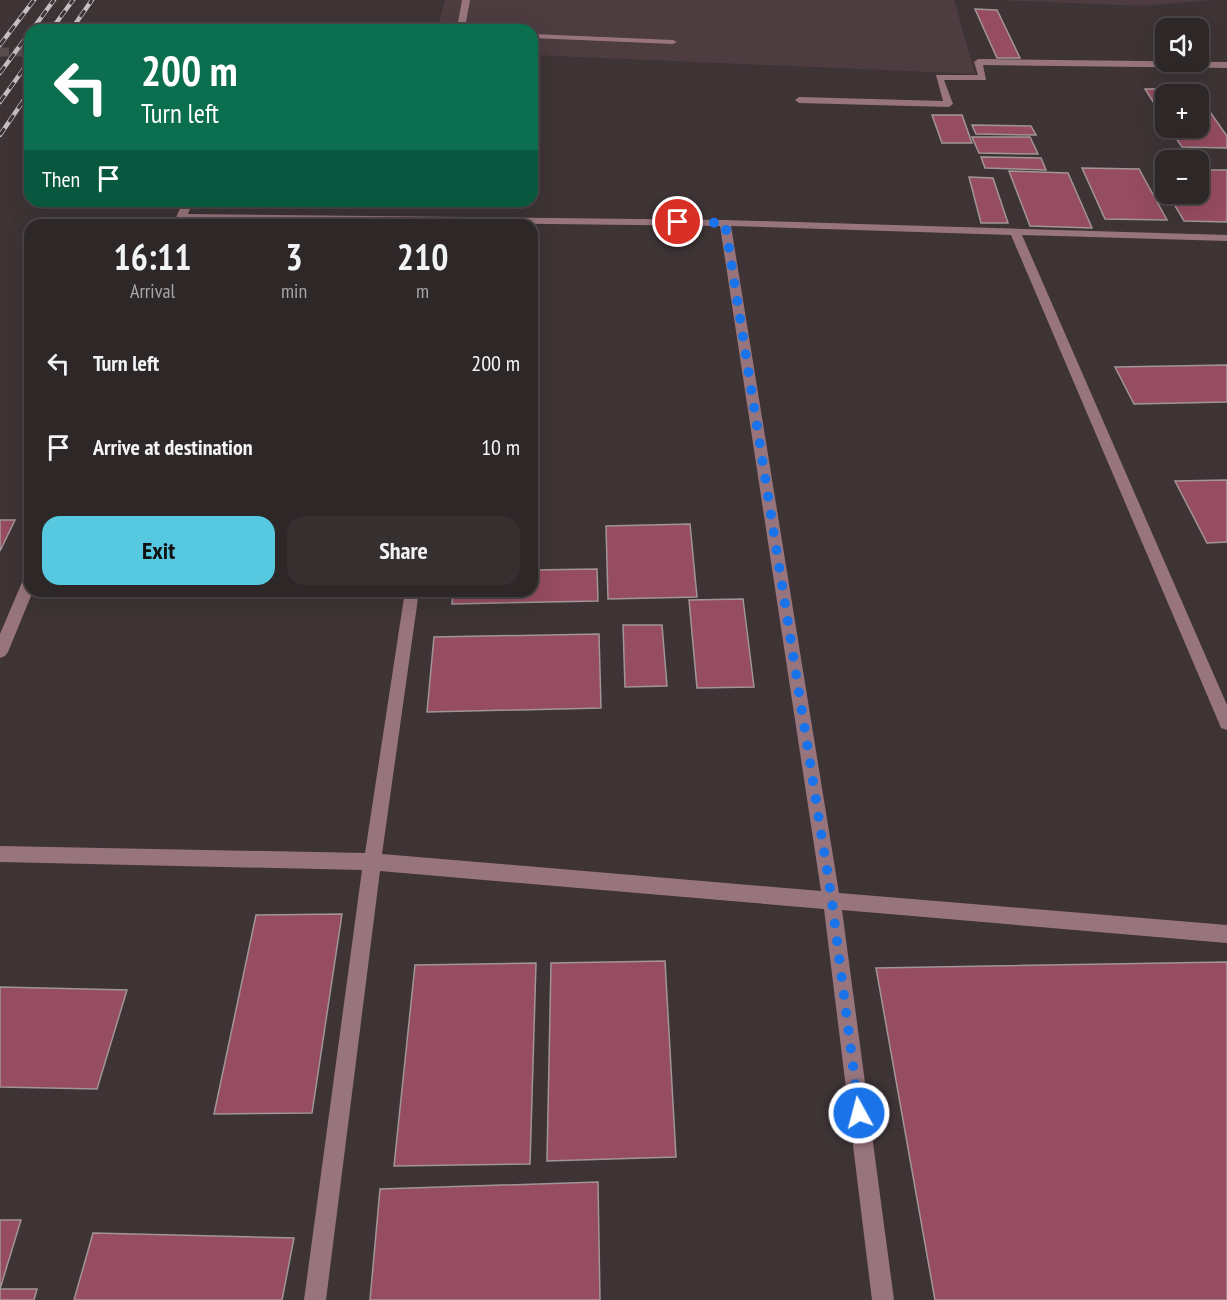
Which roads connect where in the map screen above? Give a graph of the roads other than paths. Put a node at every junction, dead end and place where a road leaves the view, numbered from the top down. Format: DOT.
graph roads {
  1 [pos="465,0"];
  2 [pos="463,24"];
  3 [pos="538,36"];
  4 [pos="673,42"];
  5 [pos="1227,64"];
  6 [pos="799,100"];
  7 [pos="538,223"];
  8 [pos="725,223"];
  9 [pos="1015,232"];
  10 [pos="1227,238"];
  11 [pos="24,594"];
  12 [pos="411,597"];
  13 [pos="0,652"];
  14 [pos="1227,723"];
  15 [pos="0,854"];
  16 [pos="372,862"];
  17 [pos="832,902"];
  18 [pos="1227,934"];
  19 [pos="315,1300"];
  20 [pos="883,1300"];
  1 -- 2 [label="street"];
  3 -- 4 [label="street"];
  5 -- 6 [label="street"];
  7 -- 8 [label="street"];
  8 -- 9 [label="street"];
  8 -- 17 [label="street"];
  9 -- 10 [label="street"];
  9 -- 14 [label="street"];
  11 -- 13 [label="street"];
  12 -- 16 [label="street"];
  15 -- 16 [label="street"];
  16 -- 17 [label="street"];
  16 -- 19 [label="street"];
  17 -- 18 [label="street"];
  17 -- 20 [label="street"];
}
